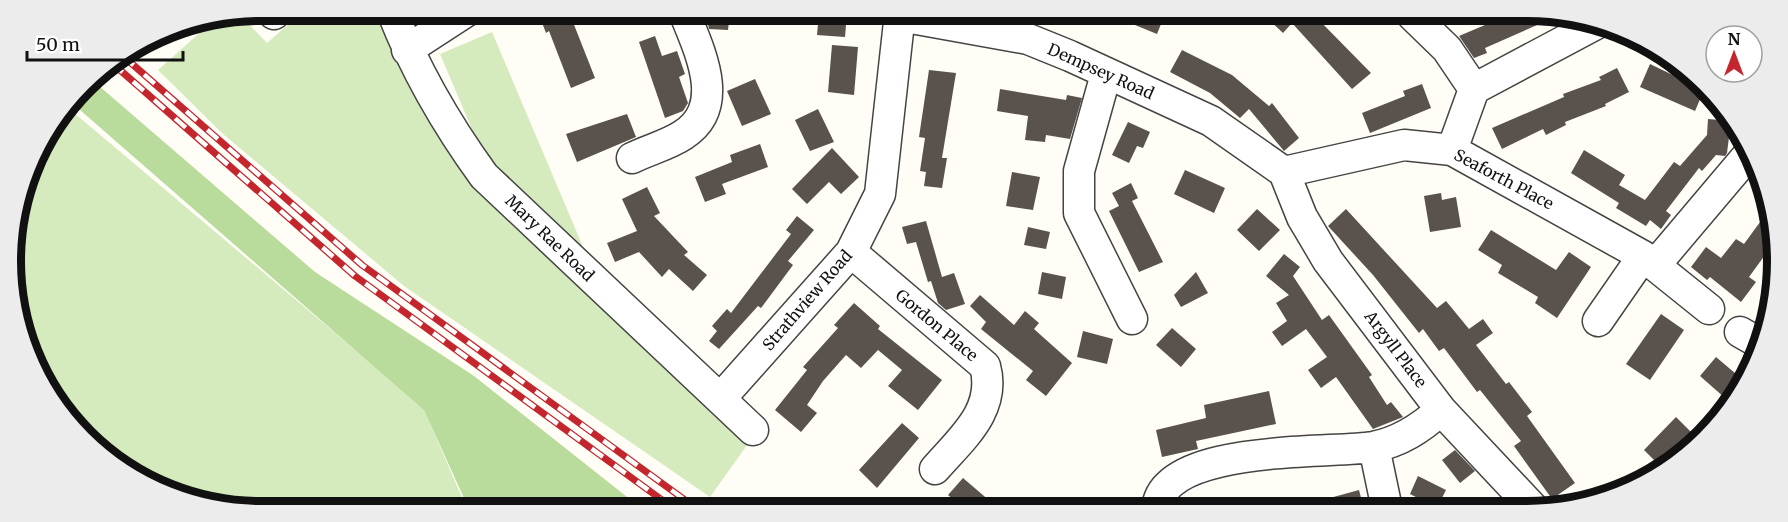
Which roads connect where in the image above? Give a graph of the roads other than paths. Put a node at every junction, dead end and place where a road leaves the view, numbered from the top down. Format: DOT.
graph roads {
  1 [pos="396,21"];
  2 [pos="452,21"];
  3 [pos="687,21"];
  4 [pos="899,21"];
  5 [pos="932,21"];
  6 [pos="1418,21"];
  7 [pos="1587,29"];
  8 [pos="407,50"];
  9 [pos="1106,74"];
  10 [pos="1474,89"];
  11 [pos="1452,150"];
  12 [pos="632,158"];
  13 [pos="1744,159"];
  14 [pos="1284,172"];
  15 [pos="851,252"];
  16 [pos="1650,260"];
  17 [pos="1709,309"];
  18 [pos="1132,319"];
  19 [pos="1598,321"];
  20 [pos="720,399"];
  21 [pos="1441,410"];
  22 [pos="753,430"];
  23 [pos="1374,447"];
  24 [pos="935,470"];
  25 [pos="1158,501"];
  26 [pos="1385,501"];
  27 [pos="1527,501"];
  1 -- 8 [label="street, Mary Rae Road"];
  2 -- 8 [label="street"];
  3 -- 12 [label="street"];
  4 -- 15 [label="street, Strathview Road"];
  5 -- 9 [label="street, Dempsey Road"];
  6 -- 10 [label="street"];
  7 -- 10 [label="street"];
  8 -- 20 [label="street, Mary Rae Road"];
  9 -- 14 [label="street, Dempsey Road"];
  9 -- 18 [label="street"];
  10 -- 11 [label="street"];
  11 -- 14 [label="street, Seaforth Place"];
  11 -- 16 [label="street, Seaforth Place"];
  13 -- 16 [label="street"];
  14 -- 21 [label="street, Argyll Place"];
  15 -- 20 [label="street, Strathview Road"];
  15 -- 24 [label="street, Gordon Place"];
  16 -- 17 [label="street, Seaforth Place"];
  16 -- 19 [label="street"];
  20 -- 22 [label="street, Mary Rae Road"];
  21 -- 23 [label="street"];
  21 -- 27 [label="street, Argyll Place"];
  23 -- 25 [label="street"];
  23 -- 26 [label="street"];
}
